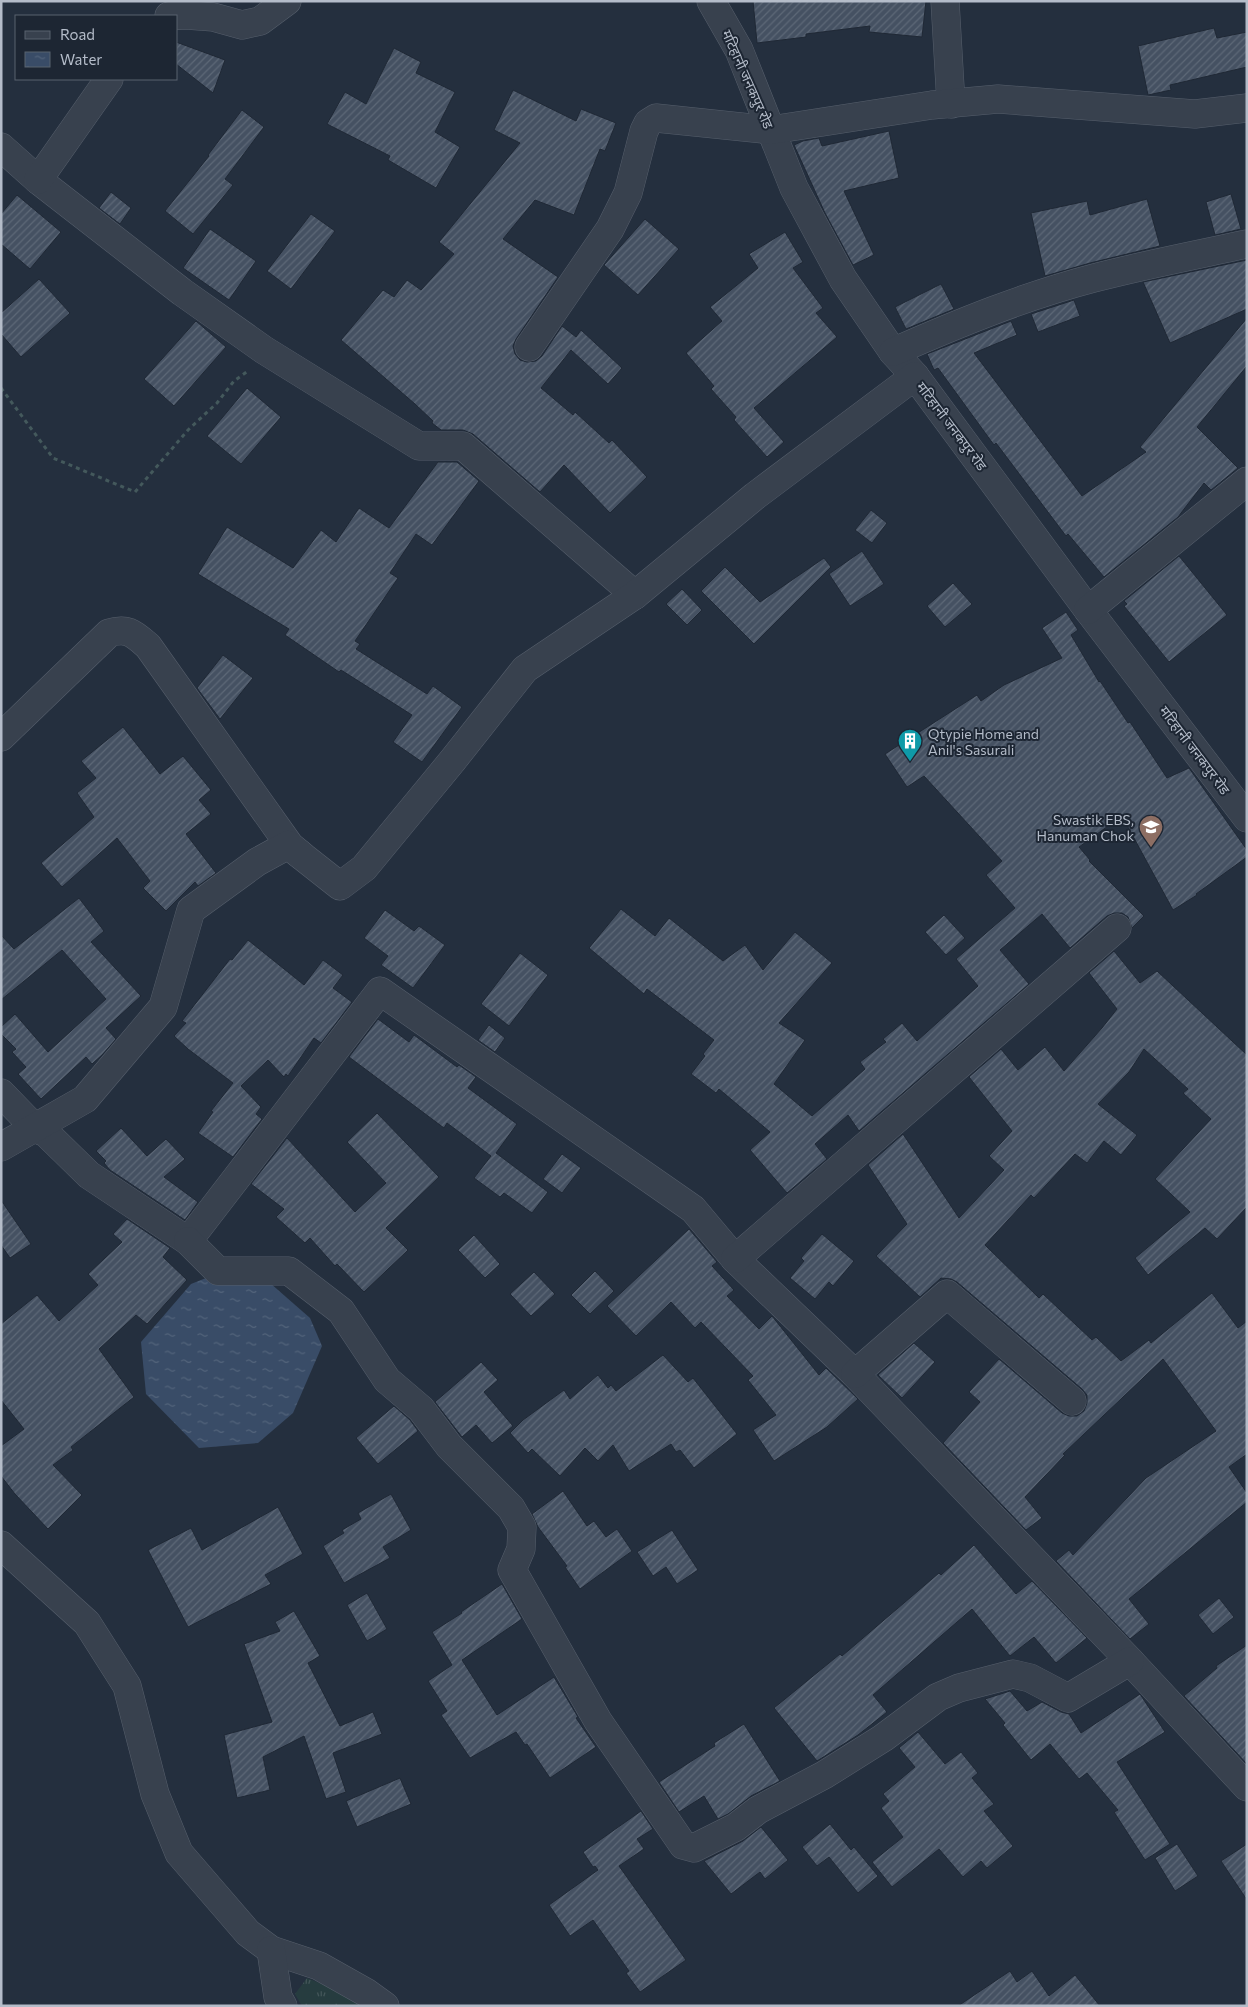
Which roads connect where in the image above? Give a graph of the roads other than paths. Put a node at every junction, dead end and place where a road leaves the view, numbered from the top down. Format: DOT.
graph roads {
  1 [pos="287,1"];
  2 [pos="711,1"];
  3 [pos="945,1"];
  4 [pos="178,16"];
  5 [pos="108,80"];
  6 [pos="951,104"];
  7 [pos="1247,108"];
  8 [pos="771,130"];
  9 [pos="1,147"];
  10 [pos="38,180"];
  11 [pos="1247,244"];
  12 [pos="529,347"];
  13 [pos="893,352"];
  14 [pos="915,376"];
  15 [pos="1247,480"];
  16 [pos="635,595"];
  17 [pos="1088,610"];
  18 [pos="1,737"];
  19 [pos="1247,818"];
  20 [pos="340,886"];
  21 [pos="1117,928"];
  22 [pos="1,1093"];
  23 [pos="35,1128"];
  24 [pos="1,1147"];
  25 [pos="188,1242"];
  26 [pos="735,1259"];
  27 [pos="855,1374"];
  28 [pos="1072,1401"];
  29 [pos="1,1544"];
  30 [pos="1130,1661"];
  31 [pos="1247,1787"];
  32 [pos="271,1950"];
  33 [pos="283,2006"];
  34 [pos="385,2006"];
  1 -- 4 [label="street"];
  2 -- 8 [label="street, मटिहानी जनकपुर रोड"];
  3 -- 6 [label="street"];
  5 -- 10 [label="street"];
  6 -- 7 [label="street"];
  6 -- 8 [label="street"];
  8 -- 12 [label="street"];
  8 -- 13 [label="street, मटिहानी जनकपुर रोड"];
  9 -- 10 [label="street"];
  10 -- 16 [label="street"];
  11 -- 13 [label="street"];
  13 -- 14 [label="street, मटिहानी जनकपुर रोड"];
  14 -- 16 [label="street"];
  14 -- 17 [label="street, मटिहानी जनकपुर रोड"];
  15 -- 17 [label="street"];
  16 -- 20 [label="street"];
  17 -- 19 [label="street, मटिहानी जनकपुर रोड"];
  18 -- 20 [label="street"];
  20 -- 23 [label="street"];
  21 -- 26 [label="street"];
  22 -- 23 [label="street"];
  23 -- 24 [label="street"];
  23 -- 25 [label="street"];
  25 -- 26 [label="street"];
  25 -- 30 [label="street"];
  26 -- 27 [label="street"];
  27 -- 28 [label="street"];
  27 -- 30 [label="street"];
  29 -- 32 [label="street"];
  30 -- 31 [label="street"];
  32 -- 33 [label="street"];
  32 -- 34 [label="street"];
}
